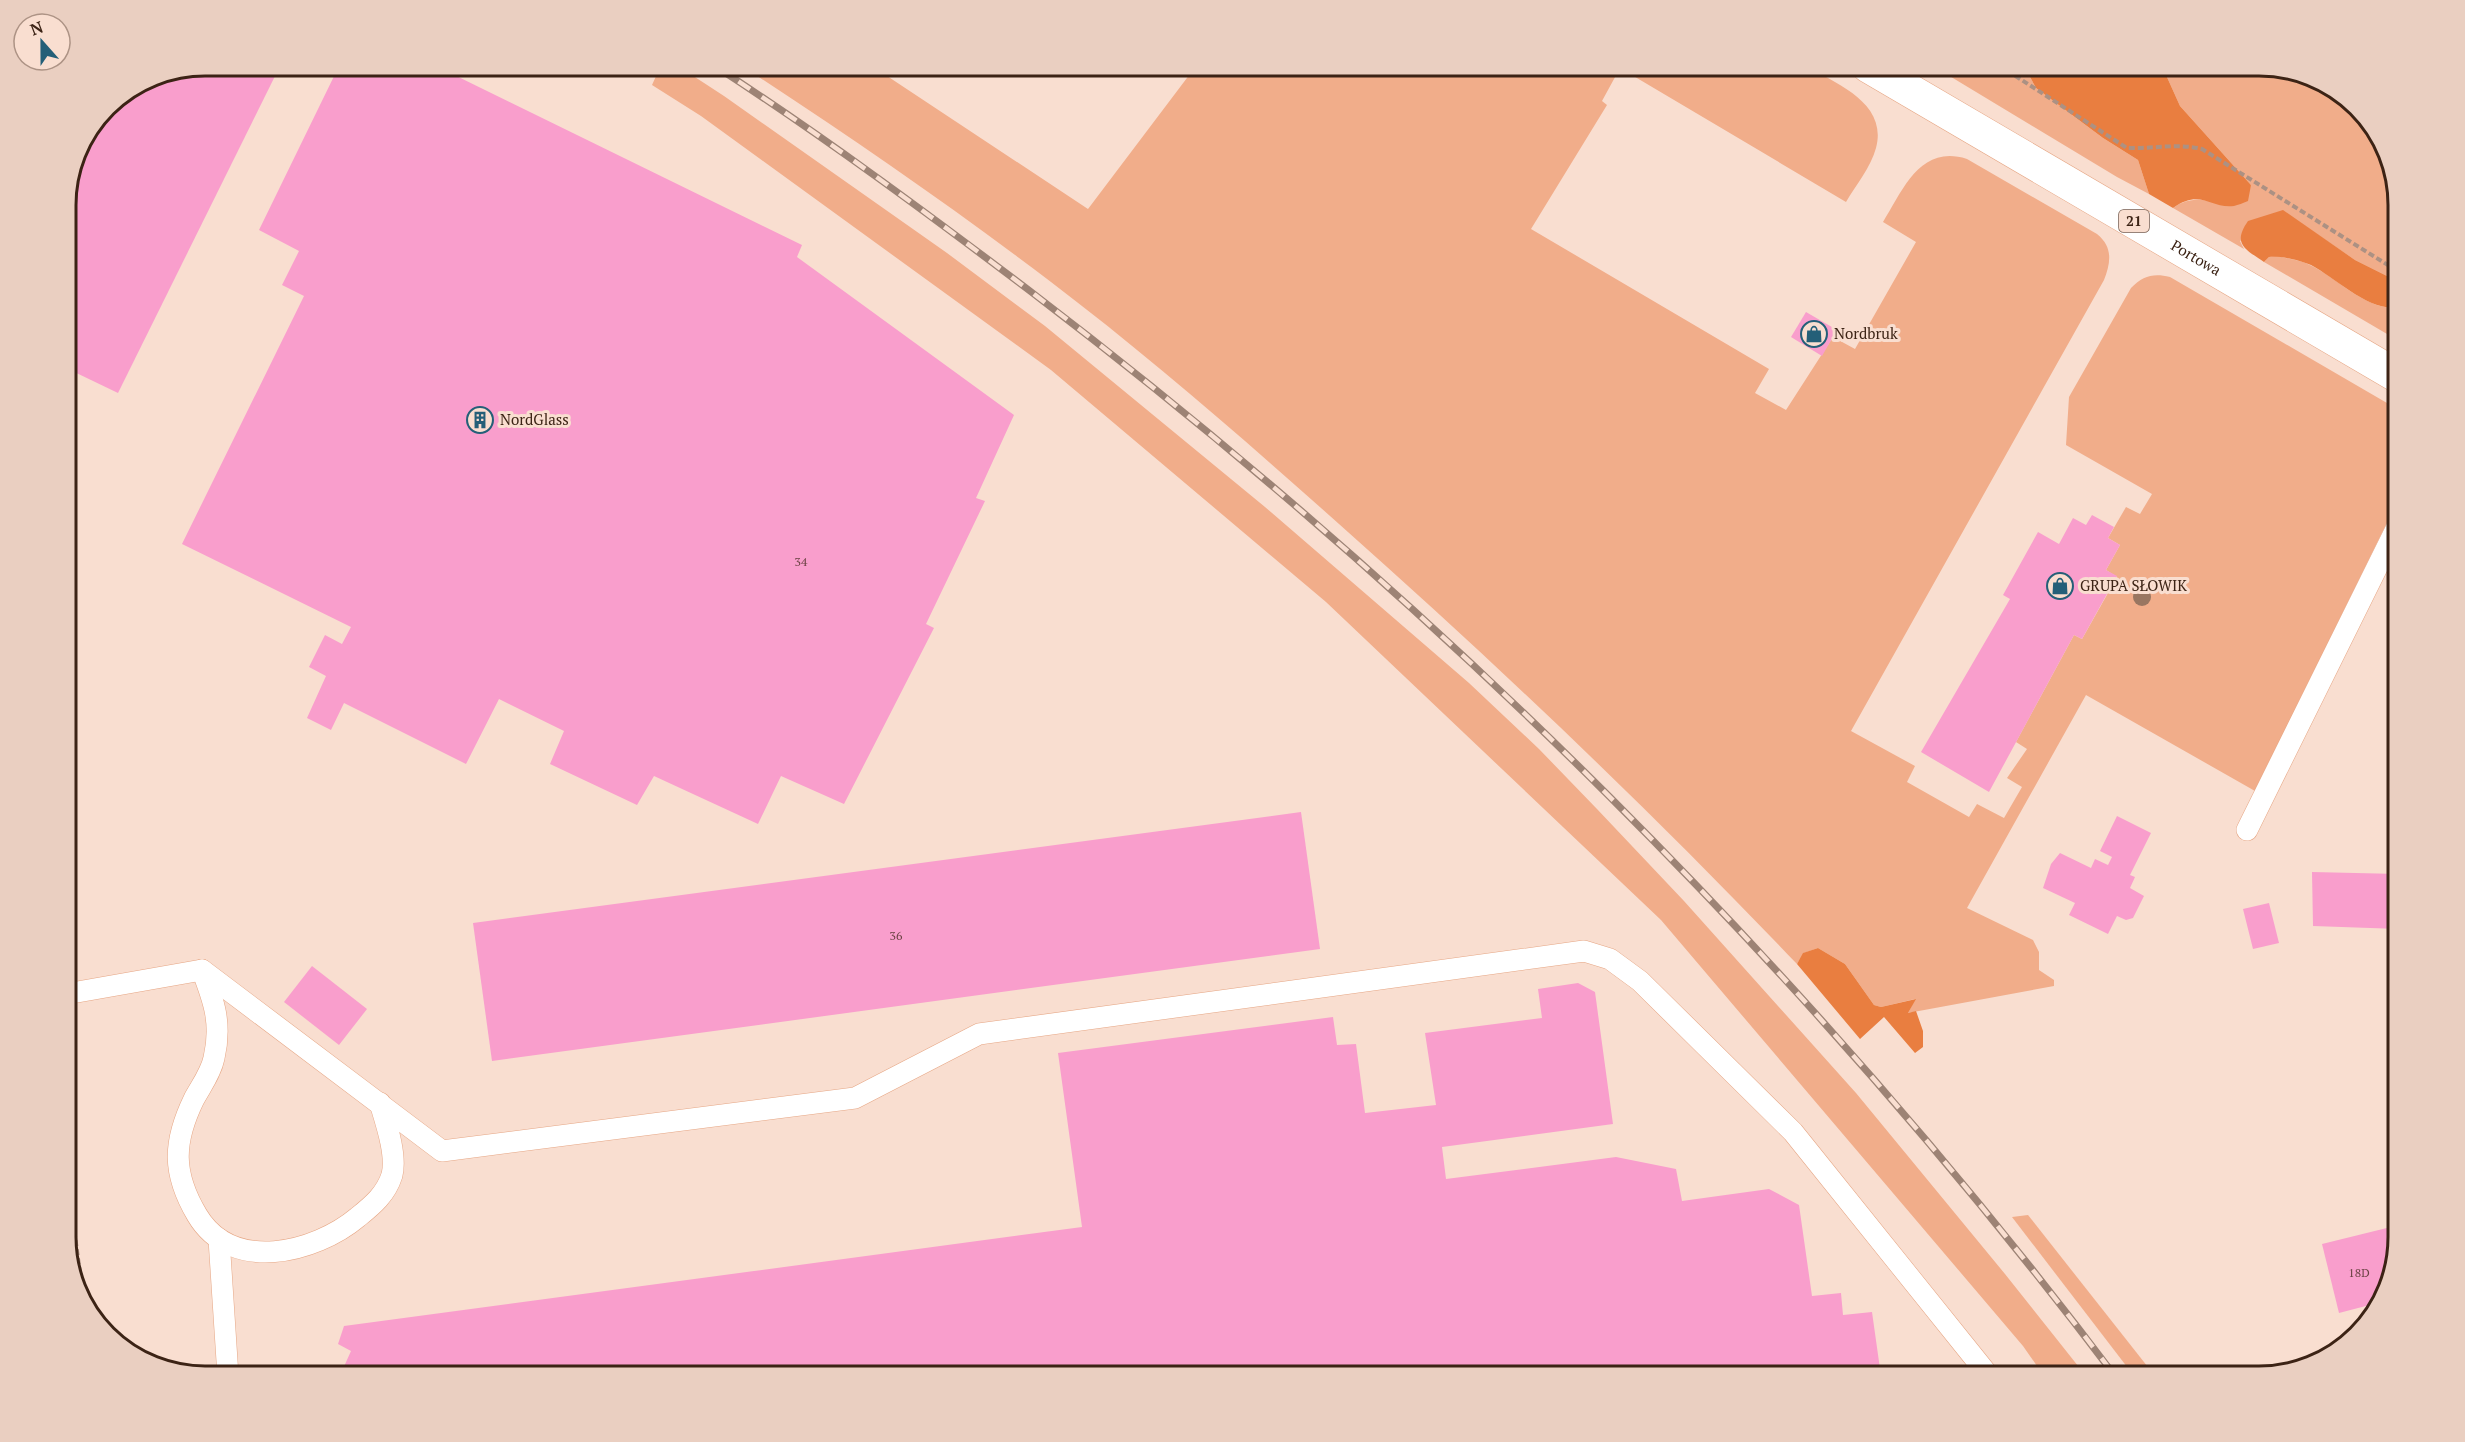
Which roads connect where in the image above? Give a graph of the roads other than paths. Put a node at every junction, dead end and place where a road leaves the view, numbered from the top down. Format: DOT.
graph roads {
  1 [pos="1885,76"];
  2 [pos="2388,371"];
  3 [pos="2388,545"];
  4 [pos="2247,830"];
  5 [pos="202,970"];
  6 [pos="77,992"];
  7 [pos="380,1103"];
  8 [pos="219,1239"];
  9 [pos="227,1366"];
  10 [pos="1981,1366"];
  1 -- 2 [label="main road, Portowa / 21"];
  3 -- 4 [label="lane"];
  5 -- 6 [label="lane"];
  5 -- 7 [label="lane"];
  5 -- 8 [label="lane"];
  7 -- 8 [label="lane"];
  7 -- 10 [label="lane"];
  8 -- 9 [label="lane"];
}
